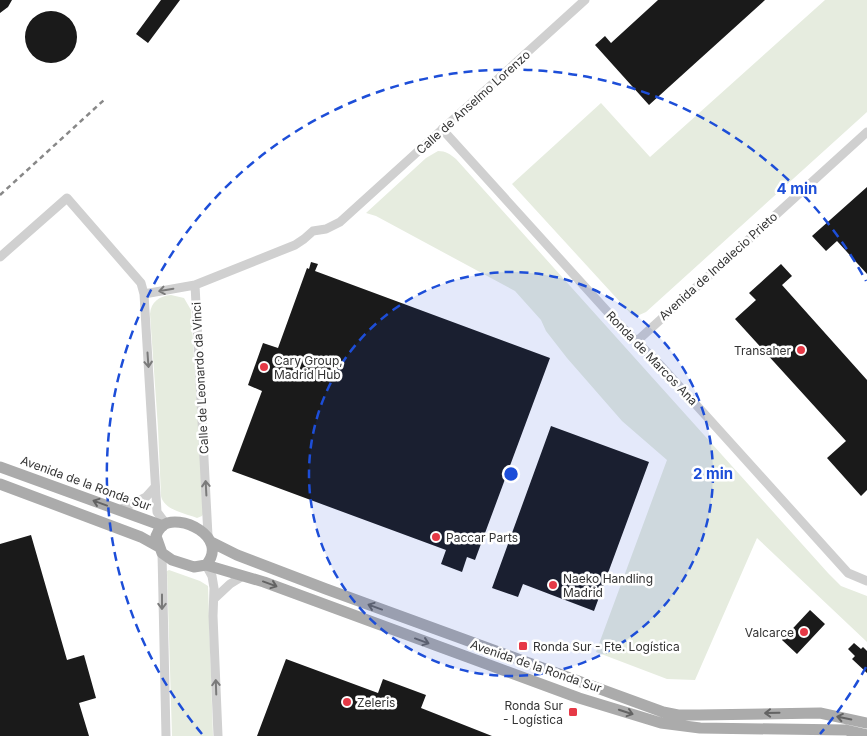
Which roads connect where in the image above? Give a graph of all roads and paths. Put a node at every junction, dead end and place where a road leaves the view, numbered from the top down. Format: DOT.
graph roads {
  1 [pos="585,0"];
  2 [pos="442,129"];
  3 [pos="867,132"];
  4 [pos="0,257"];
  5 [pos="195,285"];
  6 [pos="144,294"];
  7 [pos="637,340"];
  8 [pos="0,467"];
  9 [pos="0,484"];
  10 [pos="155,487"];
  11 [pos="119,510"];
  12 [pos="164,525"];
  13 [pos="210,539"];
  14 [pos="160,550"];
  15 [pos="206,565"];
  16 [pos="243,576"];
  17 [pos="867,581"];
  18 [pos="214,598"];
  19 [pos="867,723"];
  20 [pos="867,735"];
  21 [pos="166,736"];
  22 [pos="218,736"];
  1 -- 2 [label="street, Calle de Anselmo Lorenzo"];
  2 -- 5 [label="street, Calle de Anselmo Lorenzo"];
  2 -- 7 [label="street, Ronda de Marcos Ana"];
  3 -- 7 [label="street, Avenida de Indalecio Prieto"];
  4 -- 6 [label="street"];
  5 -- 6 [label="street, Calle de Leonardo da Vinci, one-way"];
  13 -- 5 [label="street, Calle de Leonardo da Vinci, one-way"];
  6 -- 10 [label="street, one-way"];
  7 -- 17 [label="street, Ronda de Marcos Ana"];
  11 -- 8 [label="main road, Avenida de la Ronda Sur, one-way"];
  9 -- 14 [label="main road"];
  10 -- 11 [label="street"];
  10 -- 12 [label="street"];
  11 -- 12 [label="main road, Avenida de la Ronda Sur"];
  12 -- 13 [label="main road"];
  12 -- 14 [label="main road"];
  13 -- 15 [label="main road"];
  19 -- 13 [label="main road, Avenida de la Ronda Sur, one-way"];
  14 -- 15 [label="main road"];
  14 -- 21 [label="street, one-way"];
  15 -- 16 [label="main road, Avenida de la Ronda Sur"];
  15 -- 18 [label="street"];
  16 -- 18 [label="street"];
  16 -- 20 [label="main road, Avenida de la Ronda Sur, one-way"];
  22 -- 18 [label="street, one-way"];
}
